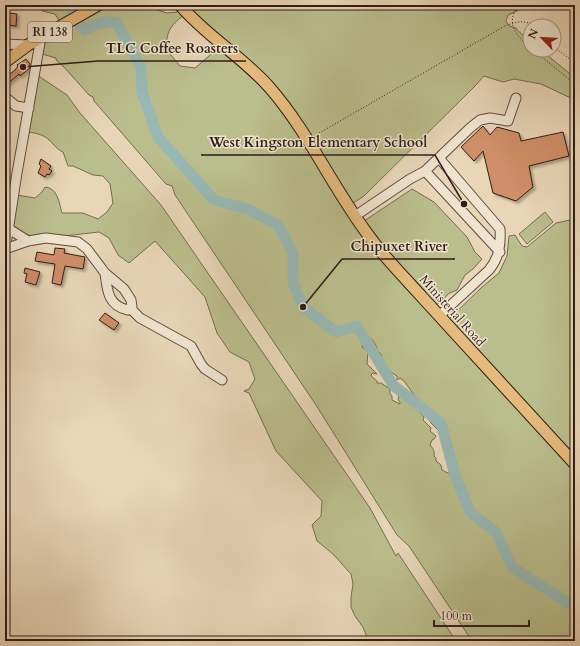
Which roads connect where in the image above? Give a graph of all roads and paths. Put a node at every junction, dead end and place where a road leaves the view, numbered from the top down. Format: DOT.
graph roads {
  1 [pos="98,5"];
  2 [pos="180,5"];
  3 [pos="518,5"];
  4 [pos="522,22"];
  5 [pos="512,23"];
  6 [pos="41,37"];
  7 [pos="522,41"];
  8 [pos="5,44"];
  9 [pos="28,44"];
  10 [pos="562,52"];
  11 [pos="543,58"];
  12 [pos="5,62"];
  13 [pos="575,63"];
  14 [pos="575,84"];
  15 [pos="5,97"];
  16 [pos="516,98"];
  17 [pos="29,108"];
  18 [pos="307,140"];
  19 [pos="439,158"];
  20 [pos="425,171"];
  21 [pos="355,216"];
  22 [pos="9,229"];
  23 [pos="28,241"];
  24 [pos="5,250"];
  25 [pos="500,252"];
  26 [pos="105,273"];
  27 [pos="130,308"];
  28 [pos="439,316"];
  29 [pos="222,380"];
  30 [pos="575,464"];
  1 -- 6 [label="main road, RI 138"];
  2 -- 18 [label="main road, Ministerial Road"];
  3 -- 5 [label="path"];
  4 -- 5 [label="path"];
  5 -- 7 [label="path"];
  5 -- 18 [label="path"];
  6 -- 9 [label="main road, RI 138"];
  6 -- 17 [label="street"];
  8 -- 9 [label="street"];
  9 -- 12 [label="main road, RI 138"];
  10 -- 13 [label="path"];
  11 -- 14 [label="path"];
  15 -- 17 [label="street"];
  16 -- 19 [label="street"];
  17 -- 22 [label="street"];
  18 -- 21 [label="main road, Ministerial Road"];
  19 -- 20 [label="street"];
  19 -- 25 [label="street"];
  20 -- 21 [label="street"];
  20 -- 25 [label="street"];
  21 -- 28 [label="main road, Ministerial Road"];
  22 -- 23 [label="street"];
  22 -- 24 [label="street"];
  23 -- 24 [label="street"];
  23 -- 26 [label="street"];
  25 -- 28 [label="street"];
  26 -- 27 [label="street"];
  26 -- 27 [label="street"];
  27 -- 29 [label="street"];
  28 -- 30 [label="main road, Ministerial Road"];
}
